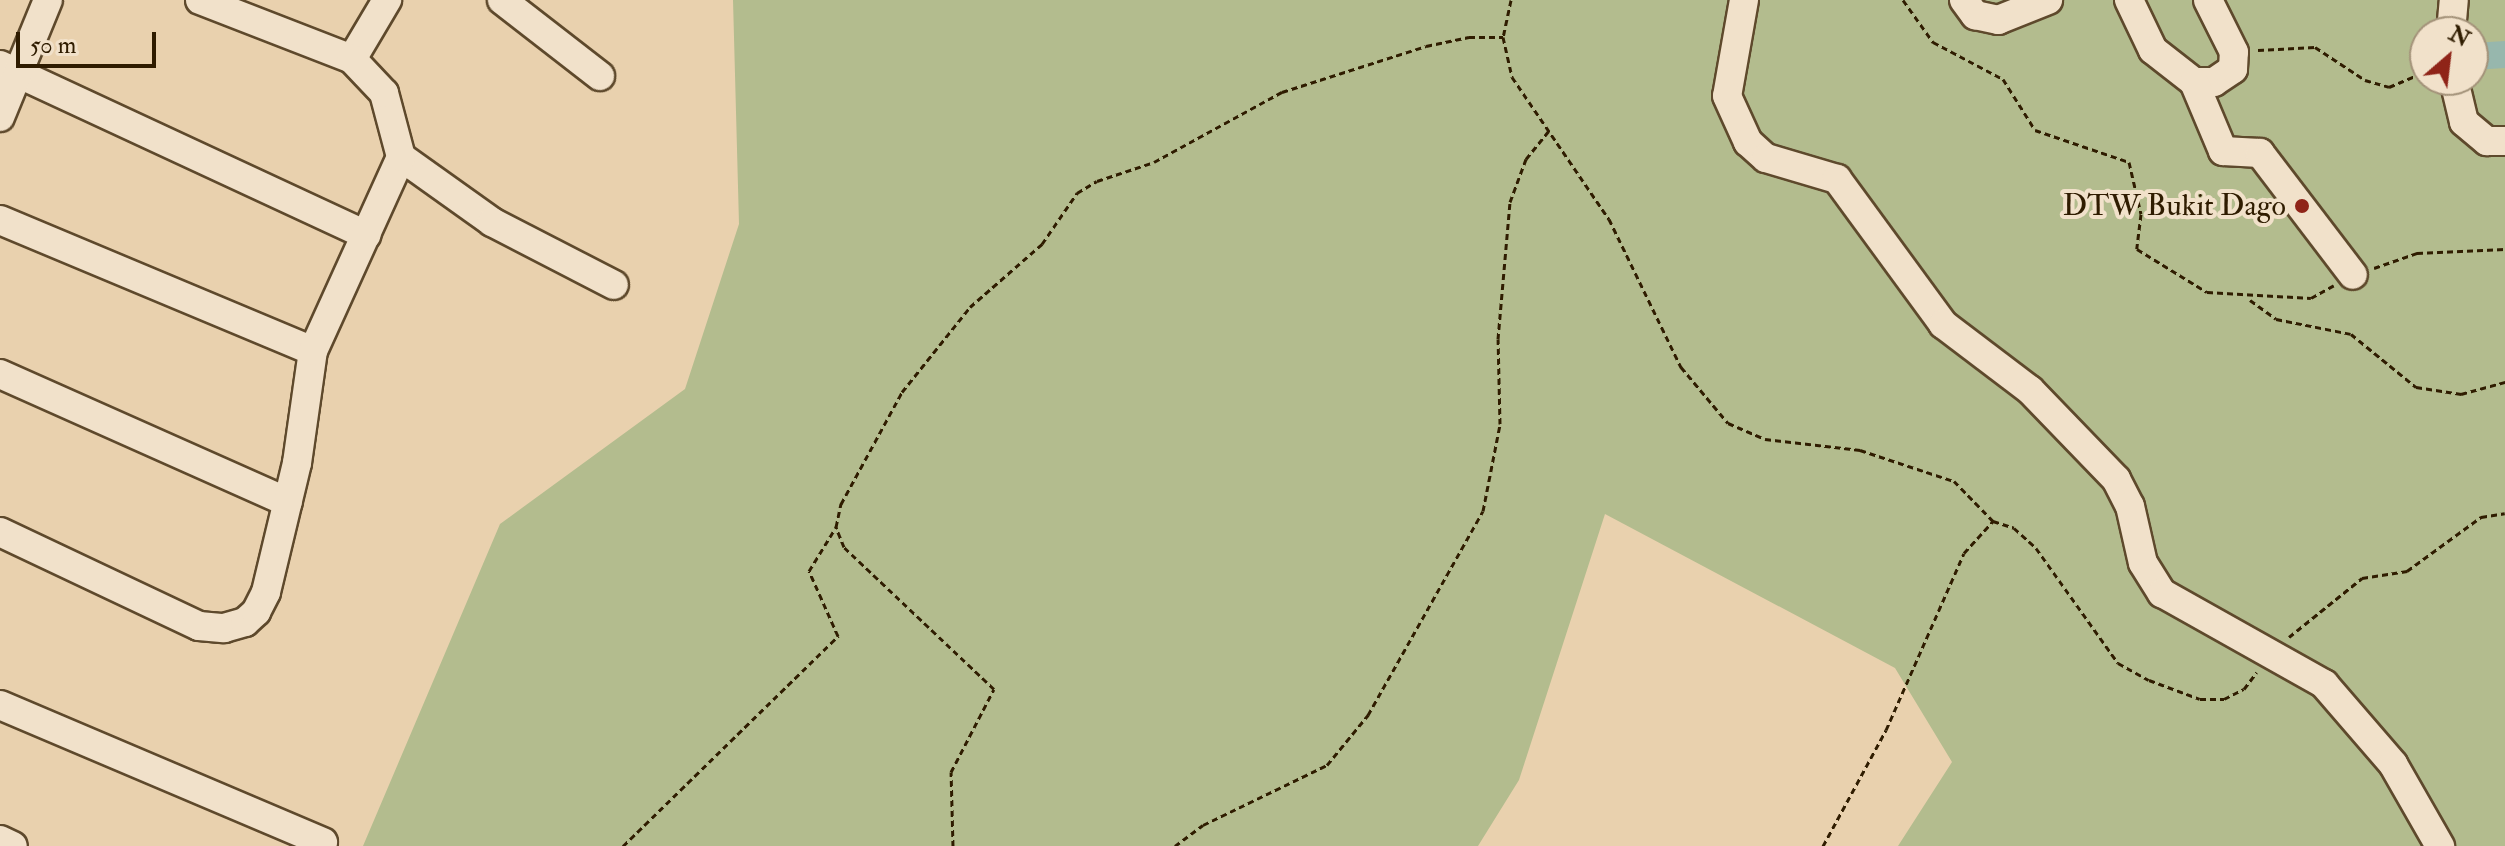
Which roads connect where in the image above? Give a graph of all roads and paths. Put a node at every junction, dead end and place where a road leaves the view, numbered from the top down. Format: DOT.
graph roads {
  1 [pos="48,0"];
  2 [pos="200,0"];
  3 [pos="387,0"];
  4 [pos="502,0"];
  5 [pos="1511,0"];
  6 [pos="1744,0"];
  7 [pos="1903,0"];
  8 [pos="1964,0"];
  9 [pos="2048,0"];
  10 [pos="2129,0"];
  11 [pos="2208,0"];
  12 [pos="1503,37"];
  13 [pos="2234,52"];
  14 [pos="352,59"];
  15 [pos="10,70"];
  16 [pos="600,76"];
  17 [pos="2409,79"];
  18 [pos="2194,82"];
  19 [pos="2458,96"];
  20 [pos="0,117"];
  21 [pos="1549,131"];
  22 [pos="2505,141"];
  23 [pos="401,157"];
  24 [pos="0,220"];
  25 [pos="366,235"];
  26 [pos="2505,249"];
  27 [pos="2353,275"];
  28 [pos="614,285"];
  29 [pos="2248,298"];
  30 [pos="313,351"];
  31 [pos="0,374"];
  32 [pos="2505,382"];
  33 [pos="288,502"];
  34 [pos="2505,513"];
  35 [pos="1993,521"];
  36 [pos="836,527"];
  37 [pos="0,532"];
  38 [pos="2271,651"];
  39 [pos="0,705"];
  40 [pos="0,840"];
  41 [pos="323,842"];
  42 [pos="13,846"];
  43 [pos="623,846"];
  44 [pos="953,846"];
  45 [pos="1175,846"];
  46 [pos="1823,846"];
  47 [pos="2440,846"];
  1 -- 15 [label="street"];
  2 -- 14 [label="street"];
  3 -- 14 [label="street"];
  4 -- 16 [label="street"];
  5 -- 12 [label="path"];
  6 -- 38 [label="street"];
  7 -- 29 [label="path"];
  8 -- 9 [label="street"];
  10 -- 18 [label="street"];
  11 -- 13 [label="street"];
  12 -- 21 [label="path"];
  12 -- 36 [label="path"];
  13 -- 17 [label="path"];
  13 -- 18 [label="street"];
  14 -- 23 [label="street"];
  15 -- 20 [label="street"];
  15 -- 25 [label="street"];
  18 -- 27 [label="street"];
  19 -- 22 [label="street"];
  21 -- 35 [label="path"];
  21 -- 45 [label="path"];
  23 -- 25 [label="street"];
  23 -- 28 [label="street"];
  24 -- 30 [label="street"];
  25 -- 30 [label="street"];
  26 -- 27 [label="path"];
  27 -- 29 [label="path"];
  29 -- 32 [label="path"];
  30 -- 33 [label="street"];
  31 -- 33 [label="street"];
  33 -- 37 [label="street"];
  34 -- 38 [label="path"];
  35 -- 38 [label="path"];
  35 -- 46 [label="path"];
  36 -- 43 [label="path"];
  36 -- 44 [label="path"];
  38 -- 47 [label="street"];
  39 -- 41 [label="street"];
  40 -- 42 [label="street"];
}
